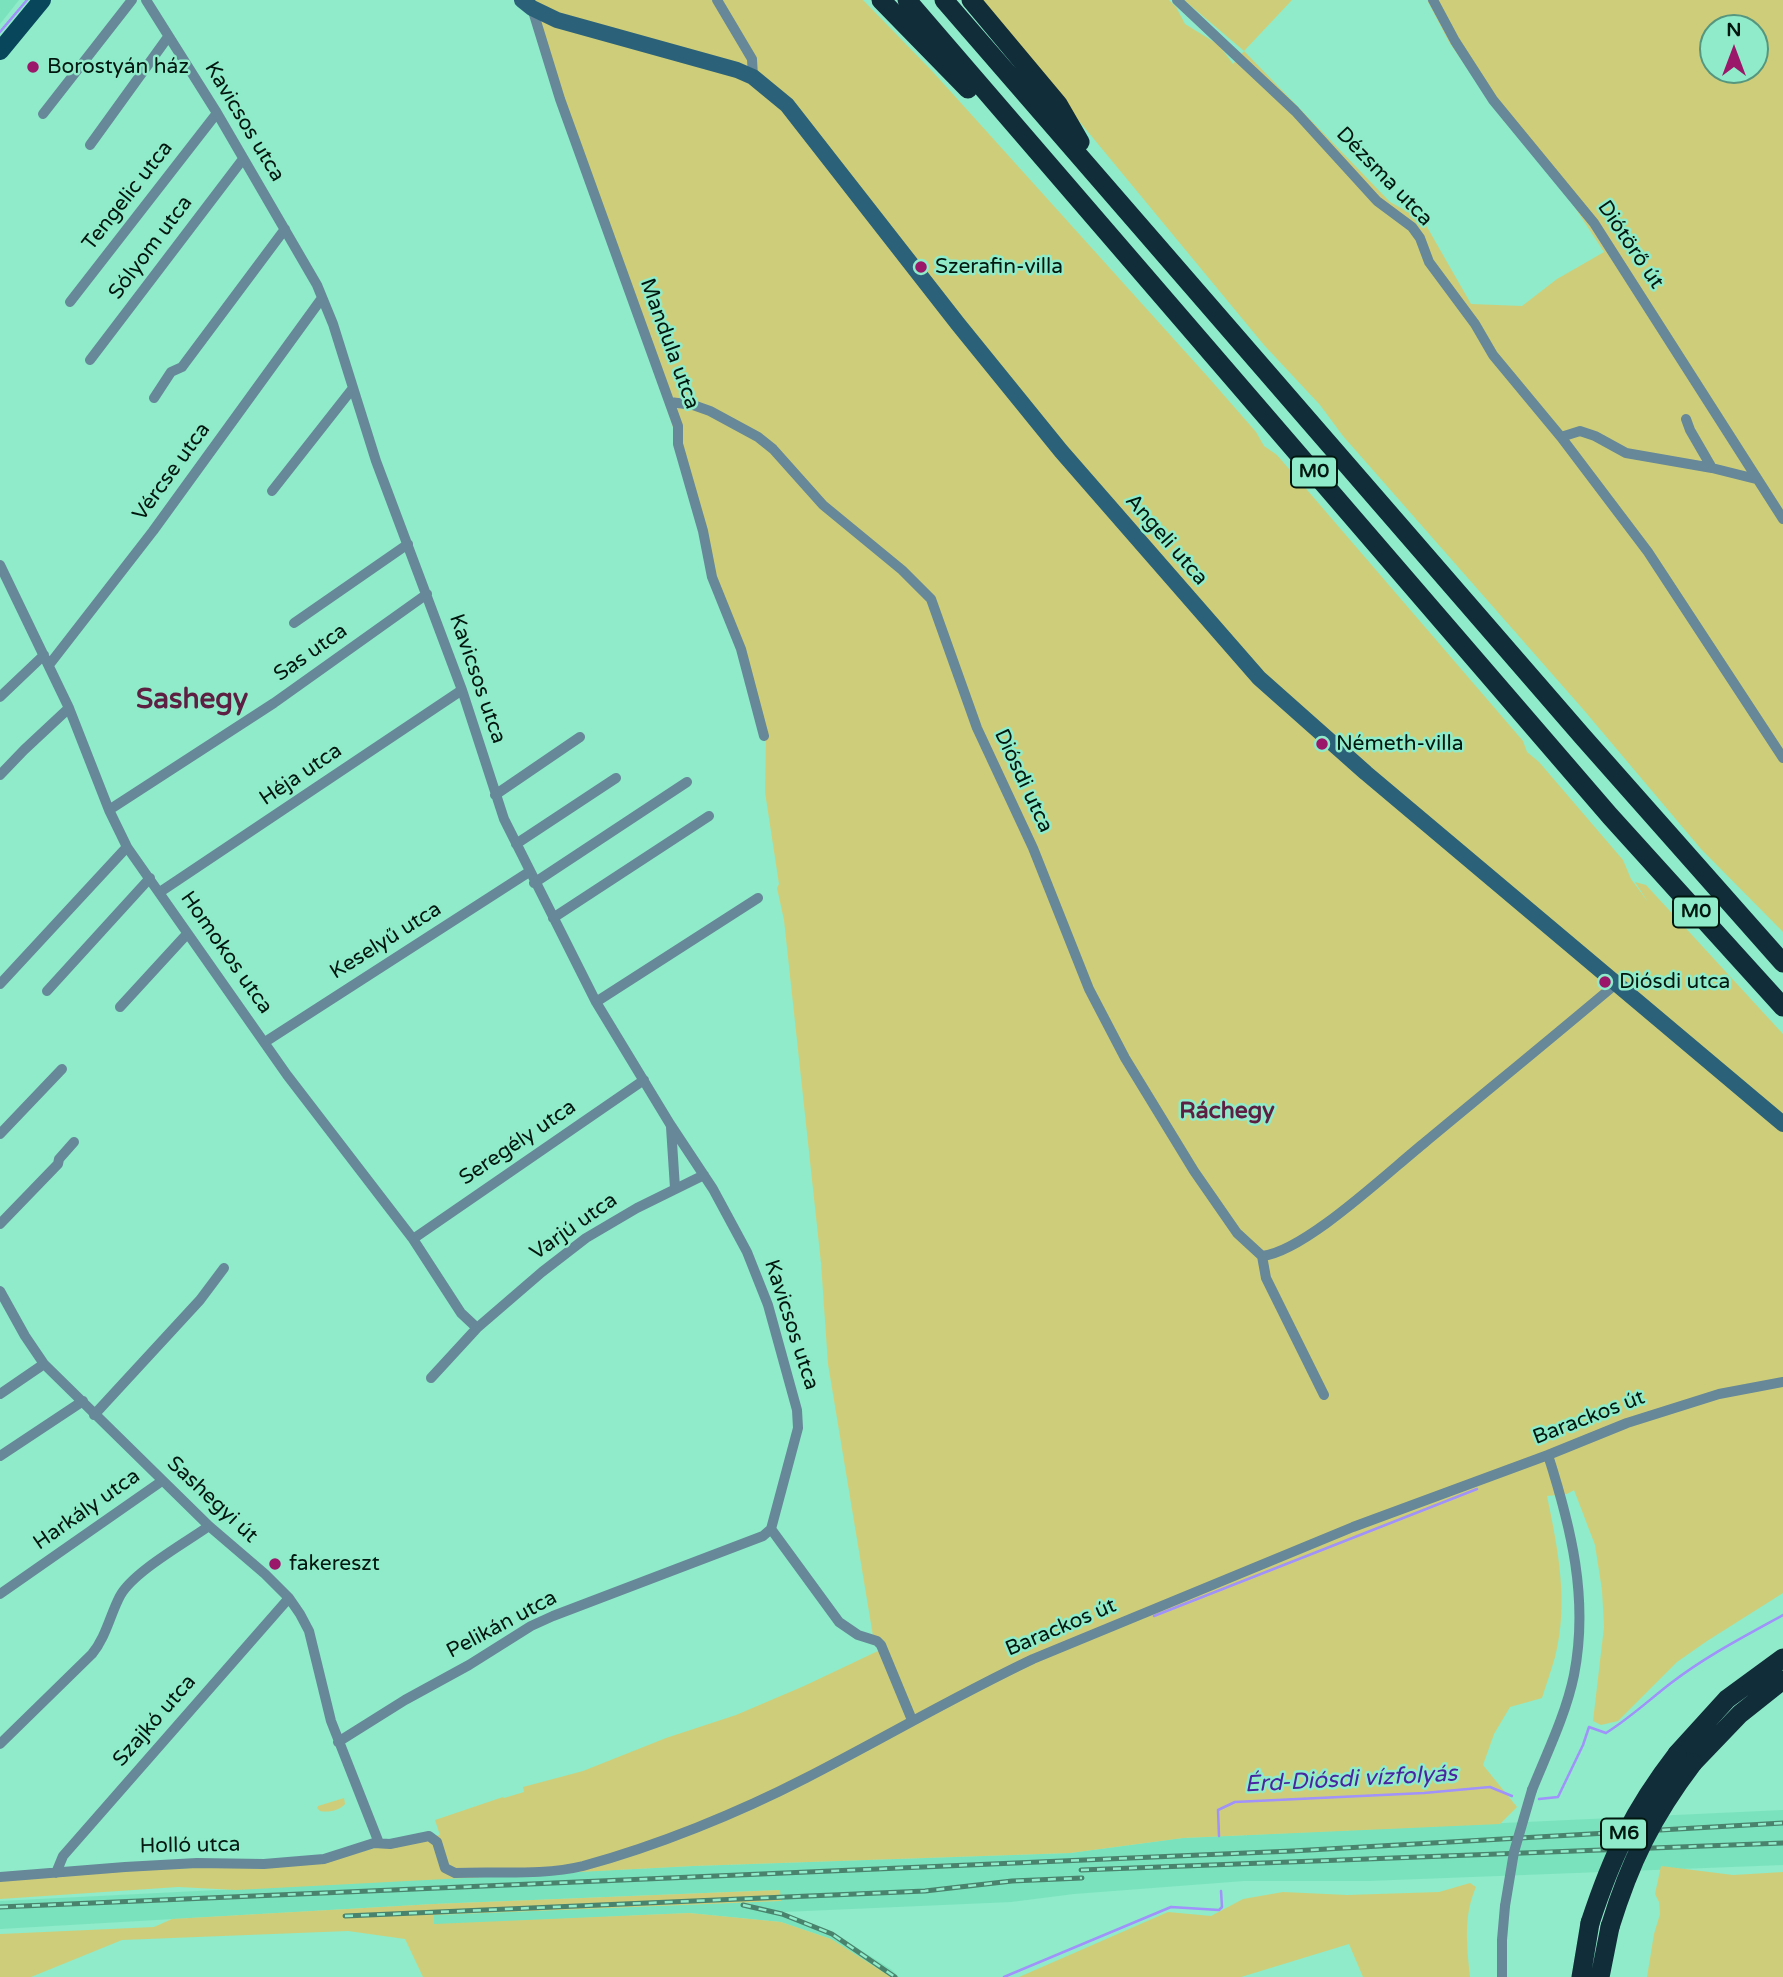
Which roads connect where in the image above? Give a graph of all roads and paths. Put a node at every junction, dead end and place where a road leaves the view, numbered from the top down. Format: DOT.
graph roads {
  1 [pos="42,0"];
  2 [pos="132,0"];
  3 [pos="146,0"];
  4 [pos="717,0"];
  5 [pos="881,0"];
  6 [pos="907,0"];
  7 [pos="944,0"];
  8 [pos="971,0"];
  9 [pos="1177,0"];
  10 [pos="1433,0"];
  11 [pos="527,4"];
  12 [pos="168,37"];
  13 [pos="0,51"];
  14 [pos="753,78"];
  15 [pos="217,113"];
  16 [pos="43,114"];
  17 [pos="1018,128"];
  18 [pos="90,145"];
  19 [pos="243,159"];
  20 [pos="1102,179"];
  21 [pos="285,229"];
  22 [pos="322,298"];
  23 [pos="70,302"];
  24 [pos="90,360"];
  25 [pos="353,388"];
  26 [pos="154,398"];
  27 [pos="670,402"];
  28 [pos="1686,419"];
  29 [pos="1561,437"];
  30 [pos="1712,468"];
  31 [pos="1756,479"];
  32 [pos="272,491"];
  33 [pos="1783,519"];
  34 [pos="408,544"];
  35 [pos="0,565"];
  36 [pos="427,594"];
  37 [pos="294,623"];
  38 [pos="46,660"];
  39 [pos="462,690"];
  40 [pos="0,697"];
  41 [pos="69,708"];
  42 [pos="764,736"];
  43 [pos="580,737"];
  44 [pos="1783,758"];
  45 [pos="0,775"];
  46 [pos="616,778"];
  47 [pos="687,782"];
  48 [pos="495,795"];
  49 [pos="109,810"];
  50 [pos="709,816"];
  51 [pos="516,844"];
  52 [pos="127,847"];
  53 [pos="529,872"];
  54 [pos="150,878"];
  55 [pos="534,883"];
  56 [pos="160,892"];
  57 [pos="758,898"];
  58 [pos="1729,904"];
  59 [pos="553,918"];
  60 [pos="187,934"];
  61 [pos="1783,945"];
  62 [pos="1783,962"];
  63 [pos="1617,983"];
  64 [pos="0,984"];
  65 [pos="47,991"];
  66 [pos="596,1002"];
  67 [pos="120,1007"];
  68 [pos="1783,1007"];
  69 [pos="264,1042"];
  70 [pos="62,1069"];
  71 [pos="644,1080"];
  72 [pos="670,1124"];
  73 [pos="1783,1124"];
  74 [pos="0,1134"];
  75 [pos="74,1142"];
  76 [pos="688,1151"];
  77 [pos="673,1158"];
  78 [pos="704,1175"];
  79 [pos="675,1188"];
  80 [pos="0,1224"];
  81 [pos="413,1239"];
  82 [pos="1262,1256"];
  83 [pos="224,1268"];
  84 [pos="0,1291"];
  85 [pos="477,1328"];
  86 [pos="44,1364"];
  87 [pos="431,1378"];
  88 [pos="1783,1382"];
  89 [pos="0,1394"];
  90 [pos="1324,1395"];
  91 [pos="83,1401"];
  92 [pos="94,1415"];
  93 [pos="1548,1455"];
  94 [pos="0,1456"];
  95 [pos="162,1481"];
  96 [pos="209,1526"];
  97 [pos="771,1529"];
  98 [pos="0,1594"];
  99 [pos="289,1598"];
  100 [pos="1783,1658"];
  101 [pos="1783,1680"];
  102 [pos="1783,1688"];
  103 [pos="1751,1704"];
  104 [pos="912,1720"];
  105 [pos="338,1742"];
  106 [pos="0,1744"];
  107 [pos="1685,1759"];
  108 [pos="379,1843"];
  109 [pos="56,1873"];
  110 [pos="0,1877"];
  111 [pos="1502,1977"];
  112 [pos="1581,1977"];
  113 [pos="1600,1977"];
  1 -- 13 [label="main road"];
  2 -- 16 [label="street"];
  3 -- 12 [label="street, Kavicsos utca"];
  4 -- 14 [label="street"];
  5 -- 17 [label="highway"];
  6 -- 17 [label="highway, M0"];
  7 -- 20 [label="highway, M0"];
  8 -- 20 [label="highway"];
  9 -- 29 [label="street, Dézsma utca"];
  10 -- 31 [label="street, Diótörő út"];
  11 -- 14 [label="street, Angeli utca"];
  11 -- 27 [label="street, Mandula utca"];
  12 -- 15 [label="street, Kavicsos utca"];
  12 -- 18 [label="street"];
  14 -- 63 [label="street, Angeli utca"];
  15 -- 19 [label="street, Kavicsos utca"];
  15 -- 23 [label="street, Tengelic utca"];
  17 -- 68 [label="highway, M0"];
  19 -- 21 [label="street, Kavicsos utca"];
  19 -- 24 [label="street, Sólyom utca"];
  20 -- 58 [label="highway, M0"];
  21 -- 22 [label="street, Kavicsos utca"];
  21 -- 26 [label="street"];
  22 -- 25 [label="street, Kavicsos utca"];
  22 -- 38 [label="street, Vércse utca"];
  25 -- 32 [label="street"];
  25 -- 34 [label="street, Kavicsos utca"];
  27 -- 42 [label="street, Mandula utca"];
  27 -- 82 [label="street, Diósdi utca"];
  28 -- 30 [label="street"];
  29 -- 30 [label="street"];
  29 -- 44 [label="street, Dézsma utca"];
  30 -- 31 [label="street"];
  31 -- 33 [label="street, Diótörő út"];
  34 -- 36 [label="street, Kavicsos utca"];
  34 -- 37 [label="street"];
  35 -- 38 [label="street, Homokos utca"];
  36 -- 39 [label="street, Kavicsos utca"];
  36 -- 49 [label="street, Sas utca"];
  38 -- 40 [label="street, Vércse utca"];
  38 -- 41 [label="street, Homokos utca"];
  39 -- 48 [label="street, Kavicsos utca"];
  39 -- 56 [label="street, Héja utca"];
  41 -- 45 [label="street"];
  41 -- 49 [label="street, Homokos utca"];
  43 -- 48 [label="street"];
  46 -- 51 [label="street"];
  47 -- 55 [label="street"];
  48 -- 51 [label="street, Kavicsos utca"];
  49 -- 52 [label="street, Homokos utca"];
  50 -- 59 [label="street"];
  51 -- 53 [label="street, Kavicsos utca"];
  52 -- 54 [label="street, Homokos utca"];
  52 -- 64 [label="street"];
  53 -- 55 [label="street, Kavicsos utca"];
  53 -- 69 [label="street, Keselyű utca"];
  54 -- 56 [label="street, Homokos utca"];
  54 -- 65 [label="street"];
  55 -- 59 [label="street, Kavicsos utca"];
  56 -- 60 [label="street, Homokos utca"];
  57 -- 66 [label="street"];
  58 -- 61 [label="highway"];
  58 -- 62 [label="highway, M0"];
  59 -- 66 [label="street, Kavicsos utca"];
  60 -- 67 [label="street"];
  60 -- 69 [label="street, Homokos utca"];
  63 -- 73 [label="street, Angeli utca"];
  63 -- 82 [label="street"];
  66 -- 71 [label="street, Kavicsos utca"];
  69 -- 81 [label="street, Homokos utca"];
  70 -- 74 [label="street"];
  71 -- 72 [label="street, Kavicsos utca"];
  71 -- 81 [label="street, Seregély utca"];
  72 -- 76 [label="street, Kavicsos utca"];
  72 -- 77 [label="street, Kavicsos utca"];
  75 -- 80 [label="street"];
  76 -- 77 [label="street"];
  76 -- 78 [label="street, Kavicsos utca"];
  77 -- 79 [label="street, Kavicsos utca"];
  78 -- 79 [label="street, Varjú utca"];
  78 -- 97 [label="street, Kavicsos utca"];
  79 -- 85 [label="street, Varjú utca"];
  81 -- 85 [label="street, Homokos utca"];
  82 -- 90 [label="street"];
  83 -- 92 [label="street"];
  84 -- 86 [label="street, Sashegyi út"];
  85 -- 87 [label="street, Varjú utca"];
  86 -- 89 [label="street"];
  86 -- 91 [label="street, Sashegyi út"];
  88 -- 93 [label="street, Barackos út"];
  91 -- 92 [label="street, Sashegyi út"];
  91 -- 94 [label="street"];
  92 -- 95 [label="street, Sashegyi út"];
  93 -- 104 [label="street, Barackos út"];
  93 -- 111 [label="street, bridge"];
  95 -- 96 [label="street, Sashegyi út"];
  95 -- 98 [label="street, Harkály utca"];
  96 -- 99 [label="street, Sashegyi út"];
  96 -- 106 [label="street"];
  97 -- 104 [label="street"];
  97 -- 105 [label="street, Pelikán utca"];
  99 -- 105 [label="street, Sashegyi út"];
  99 -- 109 [label="street, Szajkó utca"];
  100 -- 107 [label="highway, M6"];
  101 -- 103 [label="highway"];
  102 -- 103 [label="highway"];
  103 -- 107 [label="highway, M6"];
  104 -- 108 [label="street, Barackos út"];
  105 -- 108 [label="street, Sashegyi út"];
  107 -- 112 [label="highway, M6, bridge"];
  107 -- 113 [label="highway, M6, bridge"];
  108 -- 109 [label="street, Holló utca"];
  109 -- 110 [label="street, Holló utca"];
}
